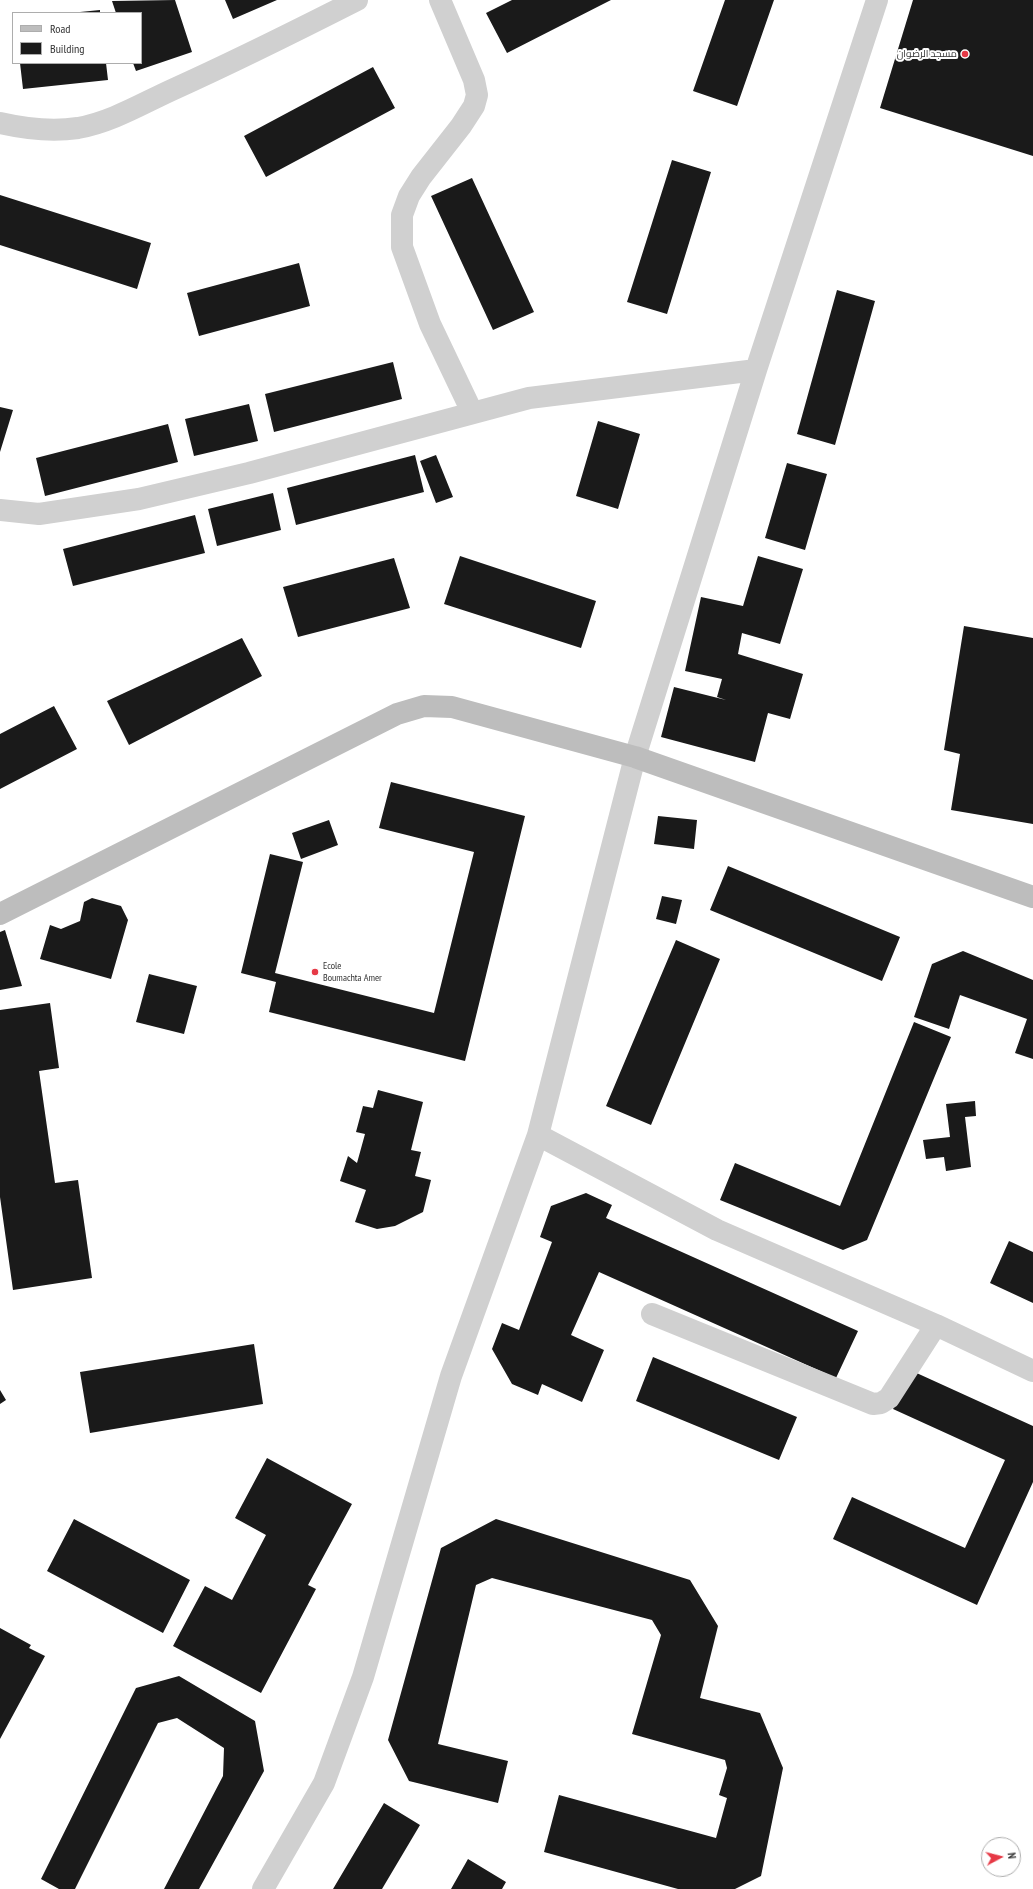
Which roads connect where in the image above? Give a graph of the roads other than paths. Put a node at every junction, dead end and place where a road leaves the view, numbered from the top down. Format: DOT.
graph roads {
  1 [pos="357,0"];
  2 [pos="440,0"];
  3 [pos="877,0"];
  4 [pos="0,122"];
  5 [pos="756,370"];
  6 [pos="472,412"];
  7 [pos="0,510"];
  8 [pos="635,757"];
  9 [pos="1033,897"];
  10 [pos="0,914"];
  11 [pos="538,1135"];
  12 [pos="652,1314"];
  13 [pos="936,1325"];
  14 [pos="1033,1371"];
  15 [pos="263,1889"];
  1 -- 4 [label="street"];
  2 -- 6 [label="street"];
  3 -- 5 [label="street"];
  5 -- 6 [label="street"];
  5 -- 8 [label="street"];
  6 -- 7 [label="street"];
  8 -- 9 [label="main road"];
  8 -- 10 [label="main road"];
  8 -- 11 [label="street"];
  11 -- 13 [label="street"];
  11 -- 15 [label="street"];
  12 -- 13 [label="street"];
  13 -- 14 [label="street"];
}
